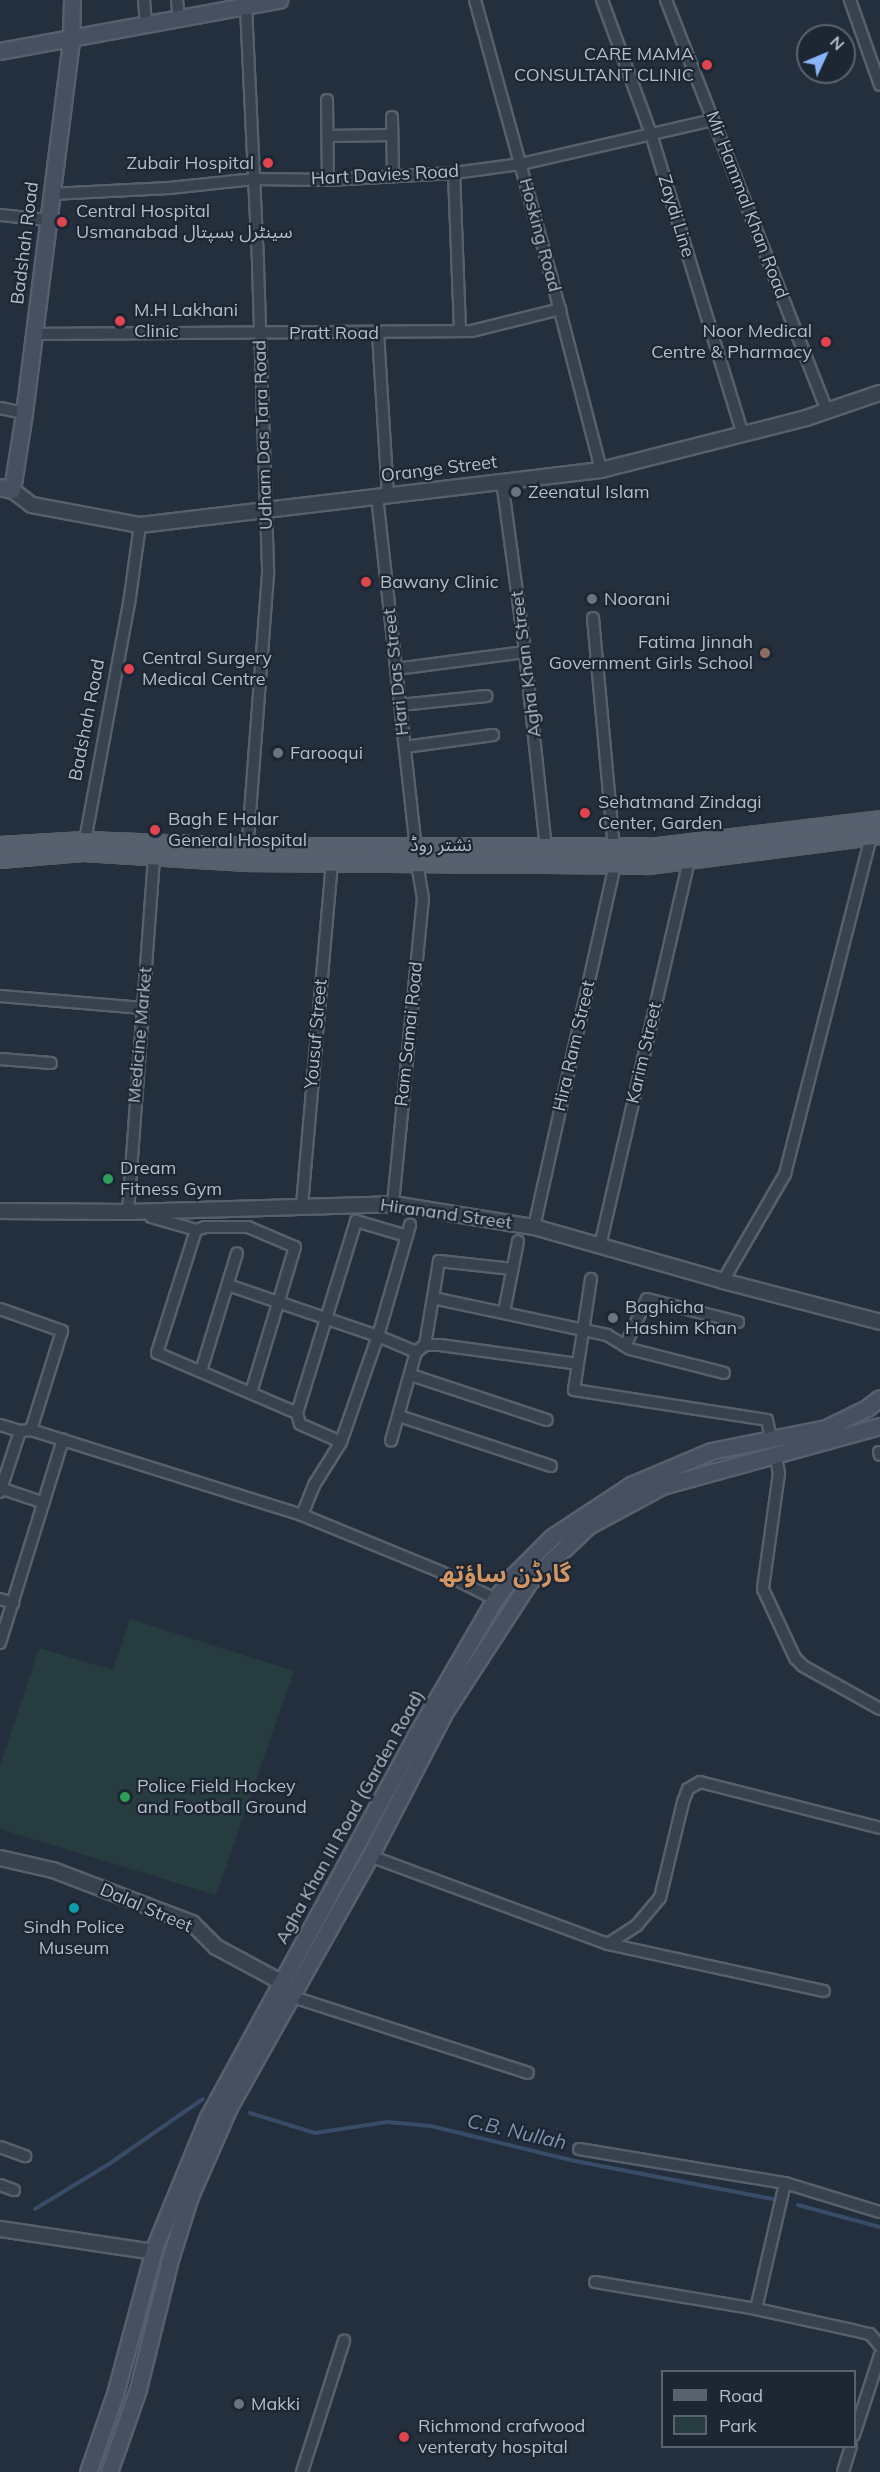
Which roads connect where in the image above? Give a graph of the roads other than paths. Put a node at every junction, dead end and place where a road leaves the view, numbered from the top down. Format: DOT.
graph roads {
  1 [pos="72,0"];
  2 [pos="144,0"];
  3 [pos="177,0"];
  4 [pos="475,0"];
  5 [pos="602,0"];
  6 [pos="666,0"];
  7 [pos="850,0"];
  8 [pos="272,1"];
  9 [pos="241,5"];
  10 [pos="209,7"];
  11 [pos="179,19"];
  12 [pos="146,25"];
  13 [pos="71,40"];
  14 [pos="0,51"];
  15 [pos="880,85"];
  16 [pos="327,100"];
  17 [pos="392,117"];
  18 [pos="713,120"];
  19 [pos="651,134"];
  20 [pos="392,135"];
  21 [pos="328,136"];
  22 [pos="521,164"];
  23 [pos="454,172"];
  24 [pos="393,176"];
  25 [pos="254,179"];
  26 [pos="328,180"];
  27 [pos="51,194"];
  28 [pos="0,215"];
  29 [pos="48,220"];
  30 [pos="560,309"];
  31 [pos="460,331"];
  32 [pos="260,333"];
  33 [pos="378,333"];
  34 [pos="33,334"];
  35 [pos="880,393"];
  36 [pos="0,408"];
  37 [pos="827,410"];
  38 [pos="24,413"];
  39 [pos="742,435"];
  40 [pos="601,470"];
  41 [pos="502,481"];
  42 [pos="6,489"];
  43 [pos="382,495"];
  44 [pos="266,509"];
  45 [pos="140,525"];
  46 [pos="593,618"];
  47 [pos="525,652"];
  48 [pos="396,669"];
  49 [pos="487,696"];
  50 [pos="400,705"];
  51 [pos="493,735"];
  52 [pos="405,747"];
  53 [pos="880,820"];
  54 [pos="876,836"];
  55 [pos="0,846"];
  56 [pos="84,847"];
  57 [pos="614,847"];
  58 [pos="546,848"];
  59 [pos="247,855"];
  60 [pos="417,856"];
  61 [pos="154,858"];
  62 [pos="0,859"];
  63 [pos="689,860"];
  64 [pos="332,863"];
  65 [pos="615,865"];
  66 [pos="0,996"];
  67 [pos="142,1008"];
  68 [pos="0,1059"];
  69 [pos="51,1063"];
  70 [pos="393,1204"];
  71 [pos="302,1205"];
  72 [pos="0,1211"];
  73 [pos="128,1212"];
  74 [pos="151,1217"];
  75 [pos="534,1227"];
  76 [pos="196,1230"];
  77 [pos="518,1241"];
  78 [pos="600,1246"];
  79 [pos="237,1253"];
  80 [pos="513,1269"];
  81 [pos="591,1279"];
  82 [pos="723,1281"];
  83 [pos="228,1285"];
  84 [pos="433,1298"];
  85 [pos="277,1302"];
  86 [pos="0,1309"];
  87 [pos="504,1312"];
  88 [pos="327,1318"];
  89 [pos="738,1322"];
  90 [pos="880,1322"];
  91 [pos="583,1329"];
  92 [pos="378,1336"];
  93 [pos="625,1346"];
  94 [pos="421,1349"];
  95 [pos="578,1364"];
  96 [pos="201,1371"];
  97 [pos="724,1373"];
  98 [pos="411,1375"];
  99 [pos="251,1393"];
  100 [pos="880,1398"];
  101 [pos="297,1413"];
  102 [pos="399,1416"];
  103 [pos="547,1420"];
  104 [pos="0,1425"];
  105 [pos="880,1426"];
  106 [pos="31,1430"];
  107 [pos="20,1431"];
  108 [pos="63,1440"];
  109 [pos="391,1441"];
  110 [pos="341,1442"];
  111 [pos="773,1446"];
  112 [pos="551,1466"];
  113 [pos="0,1489"];
  114 [pos="44,1503"];
  115 [pos="302,1515"];
  116 [pos="0,1599"];
  117 [pos="495,1599"];
  118 [pos="13,1603"];
  119 [pos="0,1642"];
  120 [pos="880,1709"];
  121 [pos="880,1828"];
  122 [pos="370,1856"];
  123 [pos="0,1858"];
  124 [pos="608,1944"];
  125 [pos="281,1982"];
  126 [pos="824,1990"];
  127 [pos="290,1996"];
  128 [pos="528,2073"];
  129 [pos="0,2147"];
  130 [pos="579,2149"];
  131 [pos="25,2156"];
  132 [pos="785,2182"];
  133 [pos="0,2185"];
  134 [pos="14,2190"];
  135 [pos="880,2212"];
  136 [pos="0,2229"];
  137 [pos="153,2252"];
  138 [pos="595,2282"];
  139 [pos="756,2309"];
  140 [pos="344,2341"];
  141 [pos="880,2346"];
  142 [pos="880,2355"];
  143 [pos="856,2432"];
  144 [pos="850,2448"];
  145 [pos="88,2472"];
  146 [pos="109,2472"];
  147 [pos="302,2472"];
  148 [pos="843,2472"];
  1 -- 13 [label="main road, Badshah Road"];
  2 -- 12 [label="street"];
  3 -- 11 [label="street"];
  4 -- 22 [label="street, Hosking Road"];
  5 -- 19 [label="street, Zaydi Line"];
  6 -- 18 [label="street, Mir Hammal Khan Road"];
  7 -- 15 [label="street"];
  8 -- 9 [label="main road"];
  9 -- 10 [label="main road"];
  9 -- 25 [label="street, Udham Das Tara Road"];
  10 -- 11 [label="main road"];
  11 -- 12 [label="main road"];
  12 -- 13 [label="main road"];
  13 -- 14 [label="main road"];
  13 -- 27 [label="main road, Badshah Road"];
  16 -- 21 [label="street"];
  17 -- 20 [label="street"];
  18 -- 19 [label="street, Hart Davies Road"];
  18 -- 37 [label="street, Mir Hammal Khan Road"];
  19 -- 22 [label="street, Hart Davies Road"];
  19 -- 39 [label="street, Zaydi Line"];
  20 -- 21 [label="street"];
  20 -- 24 [label="street"];
  21 -- 26 [label="street"];
  22 -- 23 [label="street, Hart Davies Road"];
  22 -- 30 [label="street, Hosking Road"];
  23 -- 24 [label="street, Hart Davies Road"];
  23 -- 31 [label="street"];
  24 -- 26 [label="street, Hart Davies Road"];
  25 -- 26 [label="street, Hart Davies Road"];
  25 -- 27 [label="street, Hart Davies Road"];
  25 -- 32 [label="street, Udham Das Tara Road"];
  27 -- 29 [label="main road, Badshah Road"];
  28 -- 29 [label="street"];
  29 -- 34 [label="main road, Badshah Road"];
  30 -- 31 [label="street, Pratt Road"];
  30 -- 40 [label="street, Hosking Road"];
  31 -- 33 [label="street, Pratt Road"];
  32 -- 33 [label="street, Pratt Road"];
  32 -- 34 [label="street, Pratt Road"];
  32 -- 44 [label="street, Udham Das Tara Road"];
  33 -- 43 [label="street, Hari Das Street"];
  34 -- 38 [label="main road, Badshah Road"];
  35 -- 37 [label="street, Orange Street"];
  36 -- 38 [label="street"];
  37 -- 39 [label="street, Orange Street"];
  38 -- 42 [label="main road, Badshah Road"];
  39 -- 40 [label="street, Orange Street"];
  40 -- 41 [label="street, Orange Street"];
  41 -- 43 [label="street, Orange Street"];
  41 -- 47 [label="street, Agha Khan Street"];
  42 -- 45 [label="street, Orange Street"];
  43 -- 44 [label="street, Orange Street"];
  43 -- 48 [label="street, Hari Das Street"];
  44 -- 45 [label="street, Orange Street"];
  44 -- 59 [label="street, Udham Das Tara Road"];
  45 -- 56 [label="street, Badshah Road"];
  46 -- 57 [label="street"];
  47 -- 48 [label="street"];
  47 -- 58 [label="street, Agha Khan Street"];
  48 -- 50 [label="street, Hari Das Street"];
  49 -- 50 [label="street"];
  50 -- 52 [label="street, Hari Das Street"];
  51 -- 52 [label="street"];
  52 -- 60 [label="street, Hari Das Street"];
  53 -- 57 [label="main road, نشتر روڈ"];
  54 -- 63 [label="main road, نشتر روڈ"];
  54 -- 82 [label="street"];
  55 -- 56 [label="main road, نشتر روڈ"];
  56 -- 59 [label="main road, نشتر روڈ"];
  56 -- 61 [label="main road, نشتر روڈ"];
  56 -- 62 [label="main road, نشتر روڈ"];
  57 -- 58 [label="main road, نشتر روڈ"];
  58 -- 60 [label="main road, نشتر روڈ"];
  59 -- 60 [label="main road, نشتر روڈ"];
  59 -- 61 [label="main road, نشتر روڈ"];
  59 -- 64 [label="main road, نشتر روڈ"];
  60 -- 64 [label="main road, نشتر روڈ"];
  60 -- 65 [label="main road, نشتر روڈ"];
  60 -- 70 [label="street, Ram Samai Road"];
  61 -- 67 [label="street, Medicine Market"];
  63 -- 65 [label="main road, نشتر روڈ"];
  63 -- 78 [label="street, Karim Street"];
  64 -- 71 [label="street, Yousuf Street"];
  65 -- 75 [label="street, Hira Ram Street"];
  66 -- 67 [label="street"];
  67 -- 73 [label="street, Medicine Market"];
  68 -- 69 [label="street"];
  70 -- 71 [label="street, Hiranand Street"];
  70 -- 75 [label="street, Hiranand Street"];
  71 -- 73 [label="street, Hiranand Street"];
  72 -- 73 [label="street, Hiranand Street"];
  74 -- 76 [label="street"];
  75 -- 78 [label="street, Hiranand Street"];
  76 -- 85 [label="street"];
  76 -- 96 [label="street"];
  77 -- 80 [label="street"];
  78 -- 82 [label="street, Hiranand Street"];
  79 -- 83 [label="street"];
  80 -- 84 [label="street"];
  80 -- 87 [label="street"];
  81 -- 91 [label="street"];
  82 -- 90 [label="street, Hiranand Street"];
  83 -- 85 [label="street"];
  83 -- 96 [label="street"];
  84 -- 87 [label="street"];
  84 -- 94 [label="street"];
  85 -- 88 [label="street"];
  85 -- 99 [label="street"];
  86 -- 106 [label="street"];
  87 -- 91 [label="street"];
  88 -- 92 [label="street"];
  88 -- 92 [label="street"];
  88 -- 101 [label="street"];
  89 -- 93 [label="street"];
  91 -- 93 [label="street"];
  91 -- 95 [label="street"];
  92 -- 94 [label="street"];
  92 -- 110 [label="street"];
  93 -- 97 [label="street"];
  94 -- 95 [label="street"];
  94 -- 98 [label="street"];
  95 -- 111 [label="street"];
  96 -- 99 [label="street"];
  98 -- 102 [label="street"];
  98 -- 103 [label="street"];
  99 -- 101 [label="street"];
  100 -- 111 [label="main road, Agha Khan III Road (Garden Road)"];
  101 -- 110 [label="street"];
  102 -- 109 [label="street"];
  102 -- 112 [label="street"];
  104 -- 107 [label="street"];
  105 -- 111 [label="main road, Agha Khan III Road (Garden Road)"];
  106 -- 107 [label="street"];
  106 -- 108 [label="street"];
  107 -- 113 [label="street"];
  108 -- 114 [label="street"];
  108 -- 115 [label="street"];
  110 -- 115 [label="street"];
  111 -- 117 [label="main road, Agha Khan III Road (Garden Road)"];
  111 -- 120 [label="street"];
  111 -- 122 [label="main road, Agha Khan III Road (Garden Road)"];
  113 -- 114 [label="street"];
  114 -- 118 [label="street"];
  115 -- 117 [label="street"];
  116 -- 118 [label="street"];
  117 -- 125 [label="main road, Agha Khan III Road (Garden Road)"];
  118 -- 119 [label="street"];
  121 -- 124 [label="street"];
  122 -- 124 [label="street"];
  122 -- 127 [label="main road, Agha Khan III Road (Garden Road)"];
  123 -- 125 [label="street, Dalal Street"];
  124 -- 126 [label="street"];
  125 -- 137 [label="main road, Agha Khan III Road (Garden Road)"];
  127 -- 128 [label="street"];
  127 -- 146 [label="main road, Agha Khan III Road (Garden Road)"];
  129 -- 131 [label="street"];
  130 -- 132 [label="street"];
  132 -- 135 [label="street"];
  132 -- 139 [label="street"];
  133 -- 134 [label="street"];
  136 -- 137 [label="street"];
  137 -- 145 [label="main road, Agha Khan III Road (Garden Road)"];
  138 -- 139 [label="street"];
  139 -- 141 [label="street"];
  140 -- 147 [label="street"];
  142 -- 143 [label="street"];
  144 -- 148 [label="street"];
}
